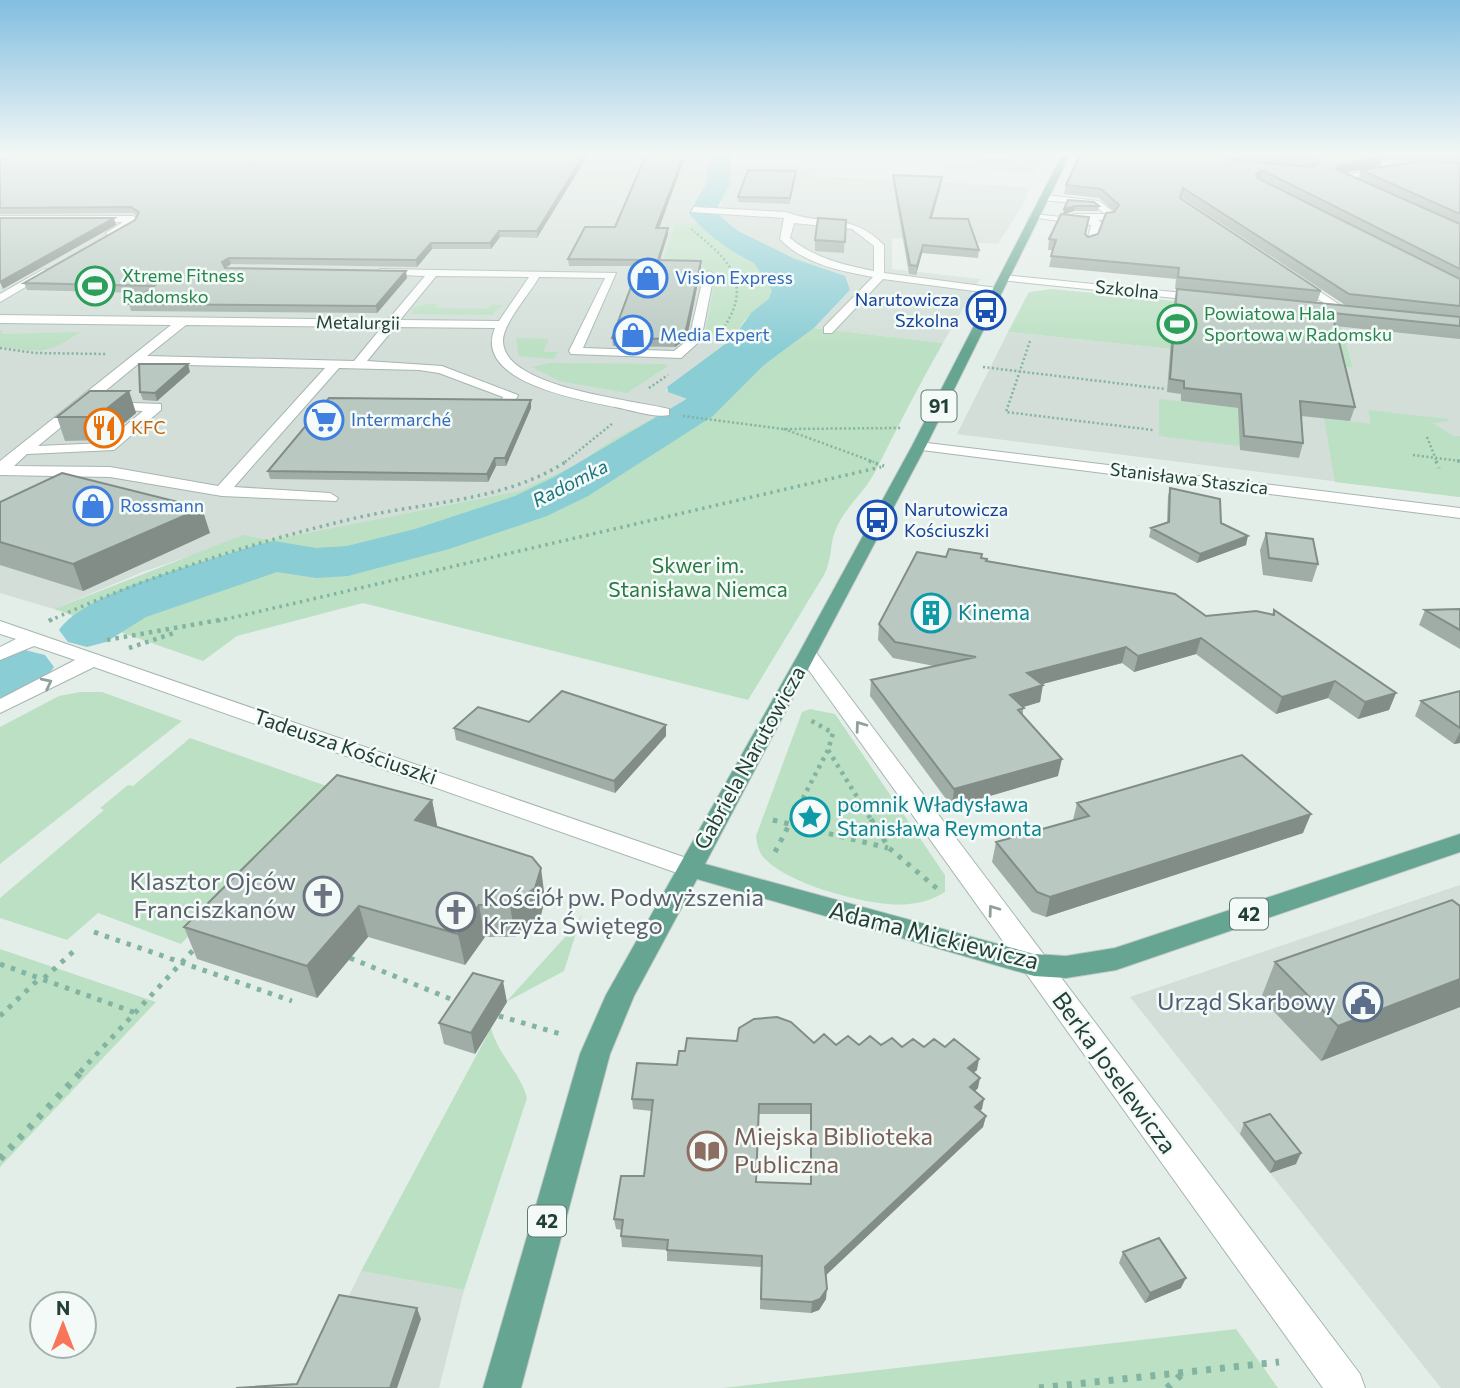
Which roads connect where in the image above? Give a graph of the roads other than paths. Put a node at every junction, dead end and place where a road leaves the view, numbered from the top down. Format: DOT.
graph roads {
  1 [pos="132,220"];
  2 [pos="790,220"];
  3 [pos="1033,220"];
  4 [pos="1061,220"];
  5 [pos="97,242"];
  6 [pos="1089,243"];
  7 [pos="64,262"];
  8 [pos="1282,270"];
  9 [pos="366,272"];
  10 [pos="433,272"];
  11 [pos="536,274"];
  12 [pos="709,274"];
  13 [pos="879,277"];
  14 [pos="1000,284"];
  15 [pos="0,299"];
  16 [pos="1221,299"];
  17 [pos="1316,309"];
  18 [pos="0,319"];
  19 [pos="183,321"];
  20 [pos="391,324"];
  21 [pos="505,325"];
  22 [pos="828,330"];
  23 [pos="138,357"];
  24 [pos="336,363"];
  25 [pos="358,364"];
  26 [pos="508,402"];
  27 [pos="79,405"];
  28 [pos="664,412"];
  29 [pos="919,446"];
  30 [pos="23,450"];
  31 [pos="0,470"];
  32 [pos="222,491"];
  33 [pos="330,498"];
  34 [pos="1460,513"];
  35 [pos="0,627"];
  36 [pos="39,631"];
  37 [pos="97,650"];
  38 [pos="0,654"];
  39 [pos="808,655"];
  40 [pos="0,707"];
  41 [pos="1460,843"];
  42 [pos="689,868"];
  43 [pos="1034,965"];
  44 [pos="502,1388"];
  45 [pos="1346,1388"];
  1 -- 5 [label="street"];
  2 -- 13 [label="street, Szkolna"];
  2 -- 13 [label="street"];
  3 -- 14 [label="main road, Gabriela Narutowicza / 91"];
  4 -- 6 [label="street"];
  7 -- 15 [label="street"];
  8 -- 17 [label="street"];
  9 -- 10 [label="street"];
  10 -- 11 [label="street"];
  10 -- 20 [label="street"];
  11 -- 12 [label="street"];
  11 -- 21 [label="street"];
  13 -- 14 [label="street, Szkolna"];
  13 -- 22 [label="street"];
  14 -- 16 [label="street, Szkolna"];
  14 -- 29 [label="main road, Gabriela Narutowicza / 91"];
  18 -- 19 [label="street, Metalurgii"];
  19 -- 20 [label="street, Metalurgii"];
  19 -- 23 [label="street"];
  20 -- 21 [label="street, Metalurgii"];
  20 -- 25 [label="street"];
  21 -- 28 [label="street"];
  23 -- 24 [label="street"];
  23 -- 27 [label="street"];
  24 -- 25 [label="street"];
  24 -- 32 [label="street"];
  25 -- 26 [label="street"];
  27 -- 30 [label="street"];
  27 -- 30 [label="street"];
  29 -- 34 [label="street, Stanisława Staszica"];
  29 -- 39 [label="main road, Gabriela Narutowicza / 91"];
  30 -- 31 [label="street"];
  31 -- 32 [label="street"];
  32 -- 33 [label="street"];
  35 -- 36 [label="street, Tadeusza Kościuszki"];
  36 -- 37 [label="street, Tadeusza Kościuszki"];
  36 -- 38 [label="street"];
  40 -- 37 [label="street, one-way"];
  37 -- 42 [label="street, Tadeusza Kościuszki"];
  39 -- 42 [label="main road, Gabriela Narutowicza / 91"];
  43 -- 39 [label="street, Berka Joselewicza, one-way"];
  41 -- 43 [label="main road, Adama Mickiewicza / 42"];
  42 -- 43 [label="main road, Adama Mickiewicza / 42"];
  42 -- 44 [label="main road, Gabriela Narutowicza / 42"];
  43 -- 45 [label="street, Berka Joselewicza"];
}
